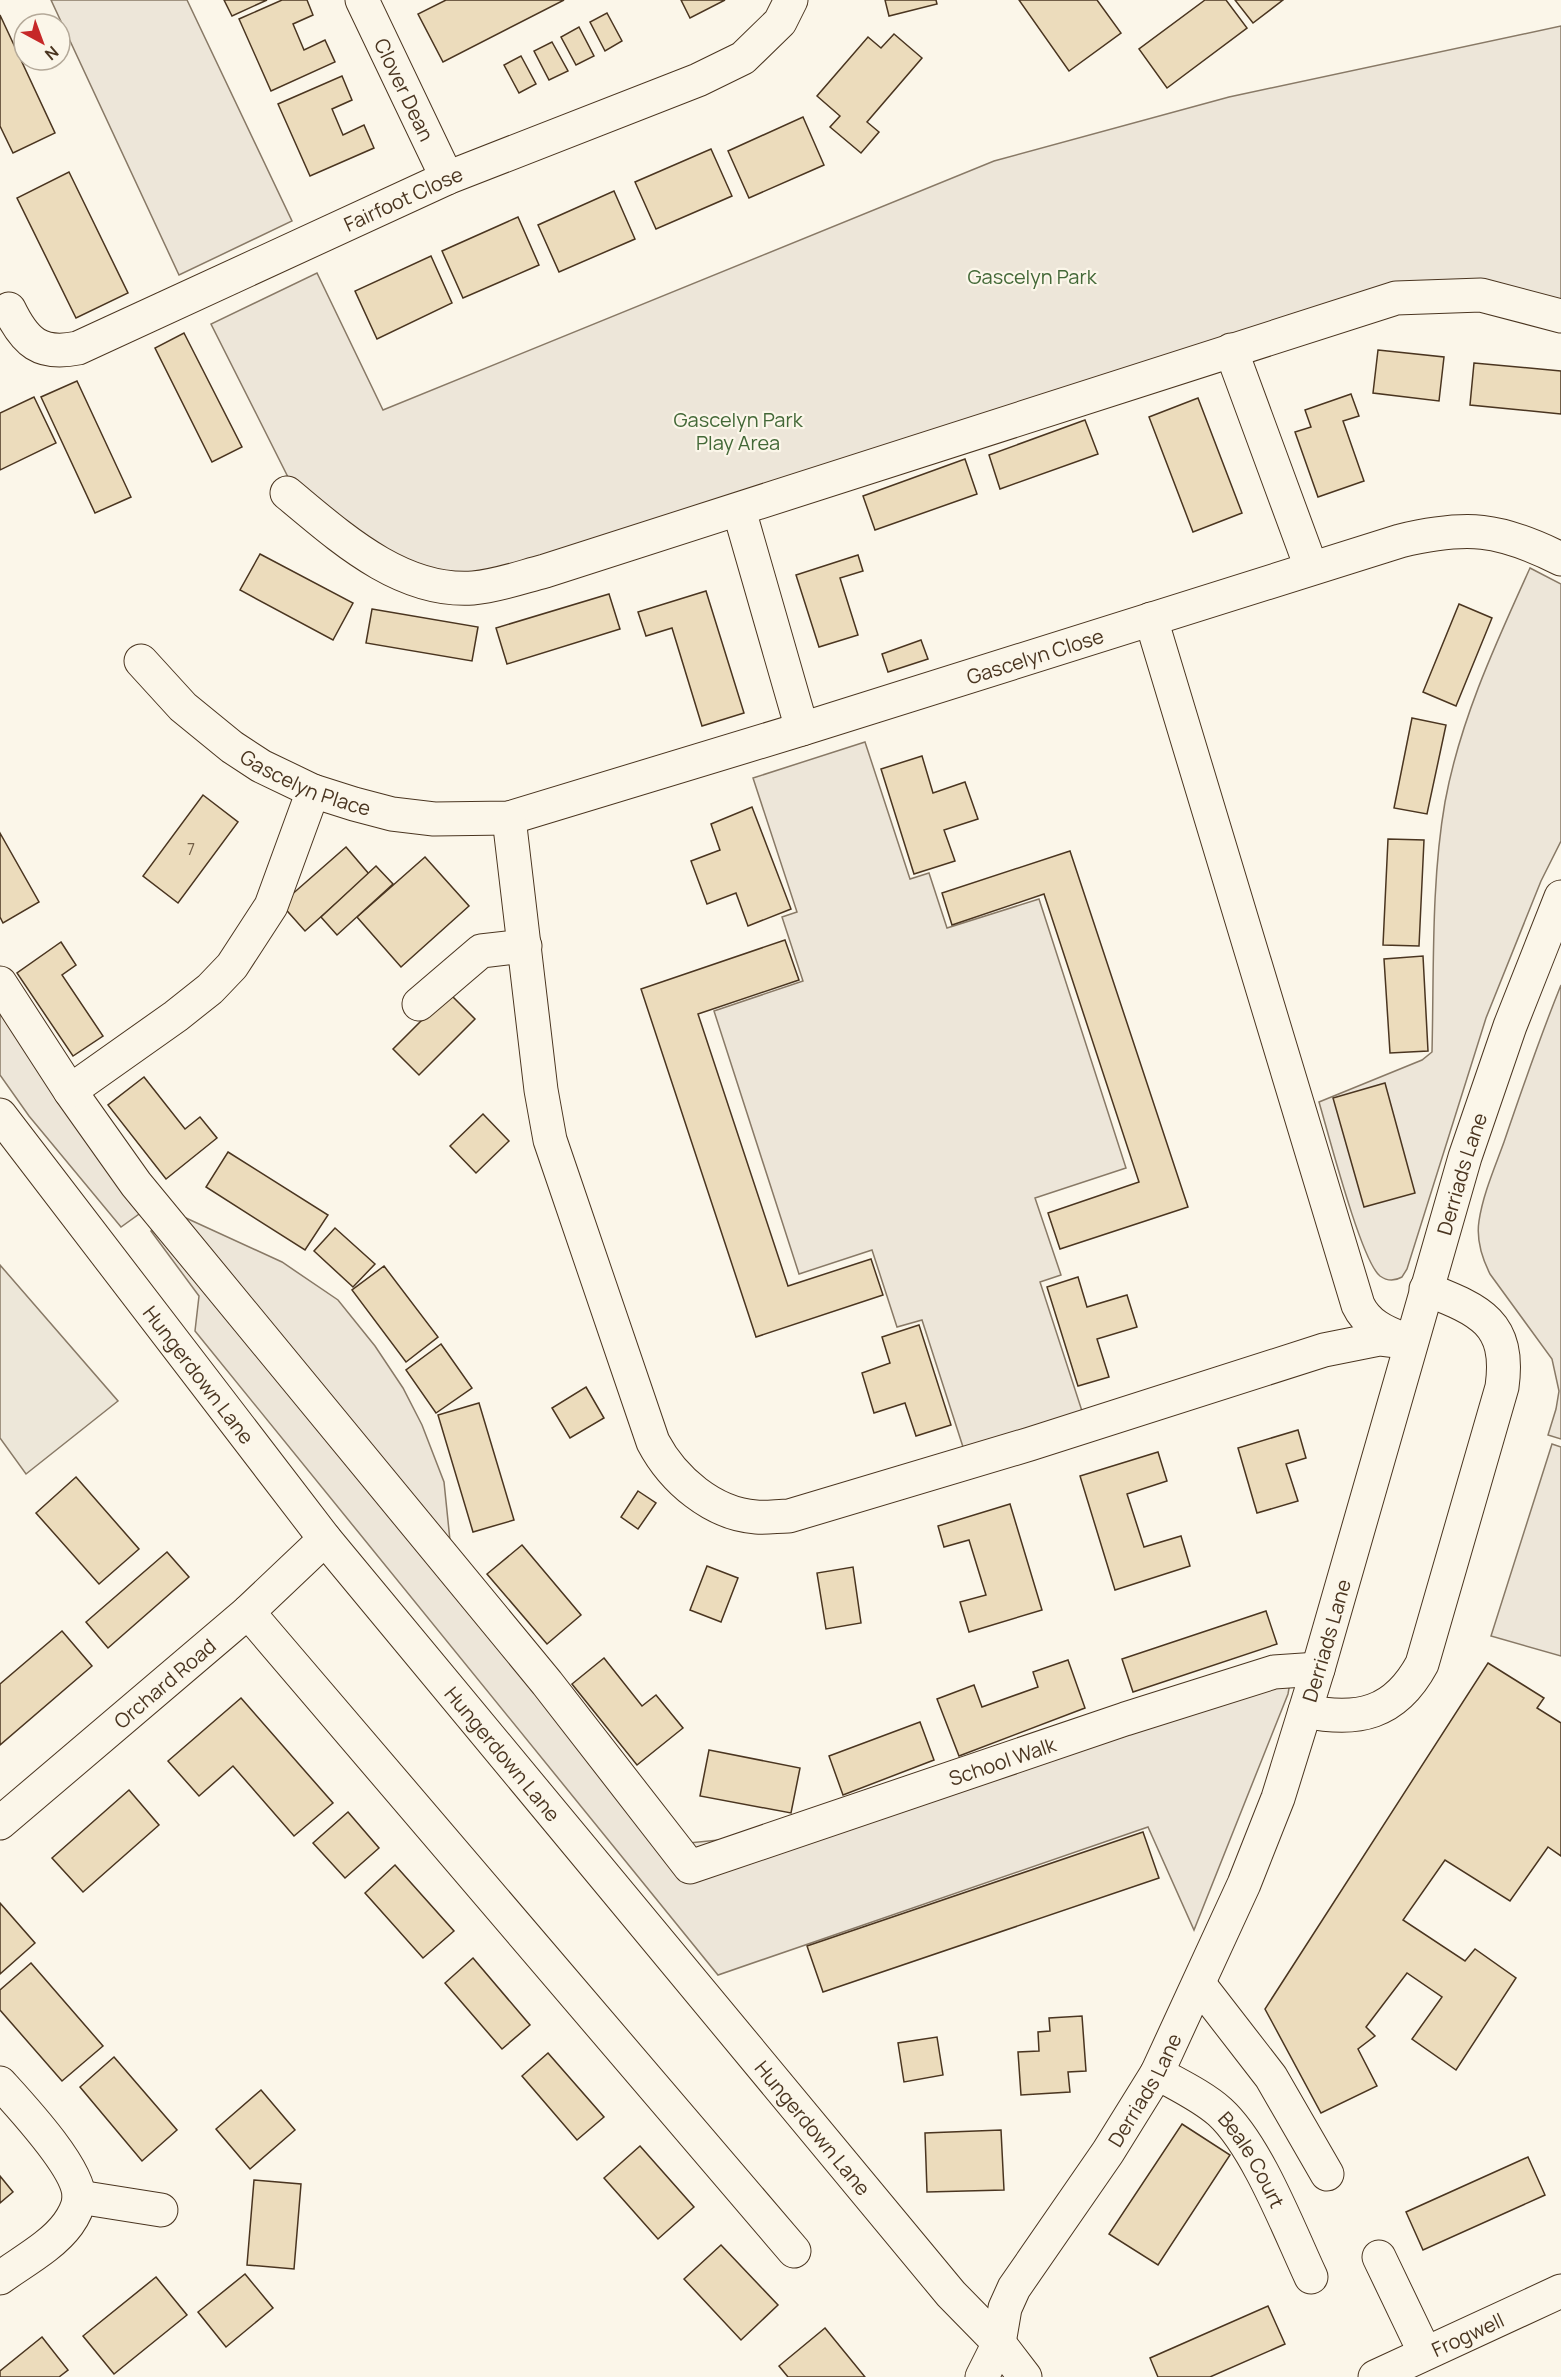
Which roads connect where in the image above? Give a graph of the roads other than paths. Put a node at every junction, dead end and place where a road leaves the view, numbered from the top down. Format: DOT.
graph roads {
  1 [pos="362,0"];
  2 [pos="791,0"];
  3 [pos="447,178"];
  4 [pos="9,309"];
  5 [pos="1561,316"];
  6 [pos="1231,350"];
  7 [pos="287,493"];
  8 [pos="740,510"];
  9 [pos="1561,558"];
  10 [pos="1311,567"];
  11 [pos="1151,619"];
  12 [pos="141,661"];
  13 [pos="802,729"];
  14 [pos="313,791"];
  15 [pos="509,818"];
  16 [pos="1561,897"];
  17 [pos="525,946"];
  18 [pos="0,984"];
  19 [pos="419,1004"];
  20 [pos="70,1091"];
  21 [pos="4,1128"];
  22 [pos="1352,1288"];
  23 [pos="1426,1289"];
  24 [pos="1411,1343"];
  25 [pos="1324,1350"];
  26 [pos="325,1539"];
  27 [pos="248,1612"];
  28 [pos="1318,1670"];
  29 [pos="1305,1711"];
  30 [pos="0,1823"];
  31 [pos="1199,1984"];
  32 [pos="1157,2073"];
  33 [pos="0,2083"];
  34 [pos="1327,2174"];
  35 [pos="79,2197"];
  36 [pos="161,2210"];
  37 [pos="794,2251"];
  38 [pos="1379,2257"];
  39 [pos="1311,2277"];
  40 [pos="0,2278"];
  41 [pos="1561,2291"];
  42 [pos="999,2343"];
  43 [pos="1425,2353"];
  44 [pos="982,2377"];
  45 [pos="1025,2377"];
  46 [pos="1375,2377"];
  1 -- 3 [label="street, Clover Dean"];
  2 -- 3 [label="street, Fairfoot Close"];
  3 -- 4 [label="street, Fairfoot Close"];
  5 -- 6 [label="street"];
  6 -- 8 [label="street"];
  6 -- 10 [label="street"];
  7 -- 8 [label="street"];
  8 -- 13 [label="street"];
  9 -- 10 [label="street, Gascelyn Close"];
  10 -- 11 [label="street, Gascelyn Close"];
  11 -- 13 [label="street, Gascelyn Close"];
  11 -- 22 [label="street"];
  12 -- 14 [label="street, Gascelyn Place"];
  13 -- 15 [label="street, Gascelyn Close"];
  14 -- 15 [label="street, Gascelyn Place"];
  14 -- 20 [label="street"];
  15 -- 17 [label="street"];
  16 -- 23 [label="street, Derriads Lane"];
  17 -- 19 [label="street"];
  17 -- 25 [label="street"];
  18 -- 20 [label="street"];
  20 -- 28 [label="street, School Walk"];
  21 -- 26 [label="street, Hungerdown Lane"];
  22 -- 24 [label="street"];
  22 -- 25 [label="street"];
  23 -- 24 [label="street, Derriads Lane"];
  23 -- 29 [label="street"];
  24 -- 25 [label="street"];
  24 -- 28 [label="street, Derriads Lane"];
  26 -- 27 [label="street, Orchard Road"];
  26 -- 42 [label="street, Hungerdown Lane"];
  27 -- 30 [label="street, Orchard Road"];
  27 -- 37 [label="street"];
  28 -- 29 [label="street, Derriads Lane"];
  29 -- 31 [label="street, Derriads Lane"];
  31 -- 32 [label="street, Derriads Lane"];
  31 -- 34 [label="street"];
  32 -- 39 [label="street, Beale Court"];
  32 -- 42 [label="street, Derriads Lane"];
  33 -- 35 [label="street"];
  35 -- 36 [label="street"];
  35 -- 40 [label="street"];
  38 -- 43 [label="street"];
  41 -- 43 [label="street, Frogwell"];
  42 -- 44 [label="street, Derriads Lane"];
  42 -- 45 [label="street, Hungerdown Lane"];
  43 -- 46 [label="street, Frogwell"];
}
